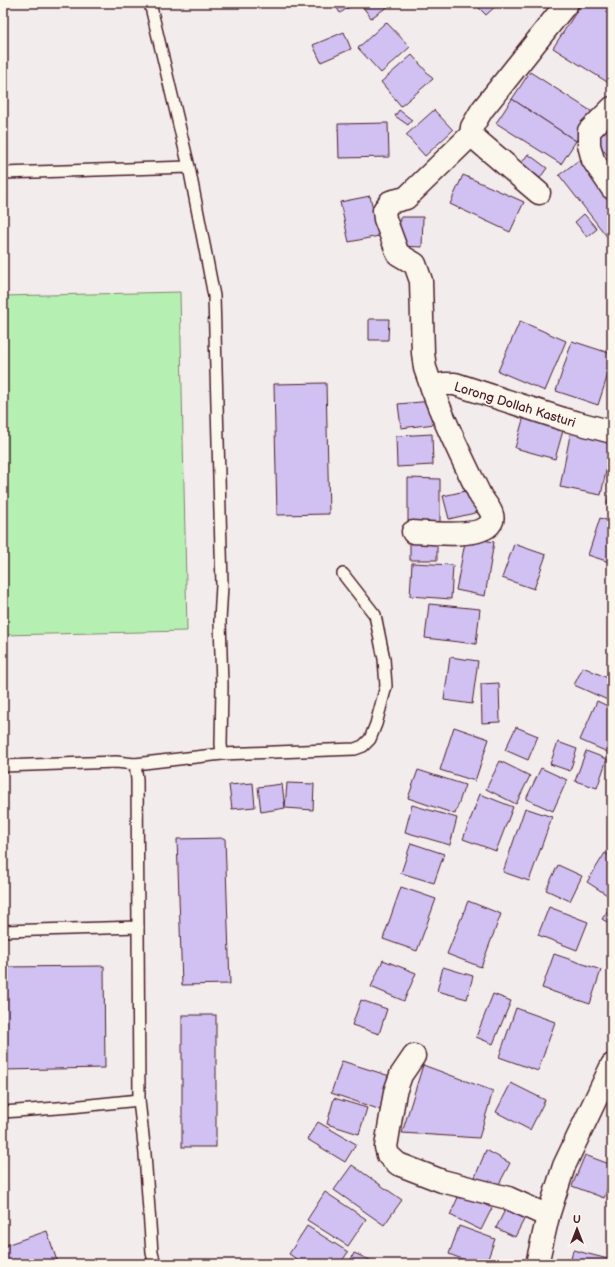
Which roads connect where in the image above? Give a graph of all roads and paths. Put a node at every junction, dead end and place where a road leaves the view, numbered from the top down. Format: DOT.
graph roads {
  1 [pos="150,3"];
  2 [pos="567,3"];
  3 [pos="612,108"];
  4 [pos="472,131"];
  5 [pos="189,167"];
  6 [pos="3,173"];
  7 [pos="612,188"];
  8 [pos="540,193"];
  9 [pos="432,388"];
  10 [pos="612,432"];
  11 [pos="413,532"];
  12 [pos="343,574"];
  13 [pos="222,754"];
  14 [pos="135,764"];
  15 [pos="3,766"];
  16 [pos="138,927"];
  17 [pos="3,931"];
  18 [pos="414,1056"];
  19 [pos="612,1064"];
  20 [pos="139,1100"];
  21 [pos="3,1112"];
  22 [pos="548,1216"];
  23 [pos="155,1264"];
  24 [pos="537,1264"];
  1 -- 5 [label="lane"];
  2 -- 4 [label="street"];
  3 -- 7 [label="street"];
  4 -- 8 [label="street"];
  4 -- 9 [label="street"];
  5 -- 6 [label="lane"];
  5 -- 13 [label="lane"];
  9 -- 10 [label="street, Lorong Dollah Kasturi"];
  9 -- 11 [label="street, Lorong Dollah Kasturi"];
  12 -- 13 [label="lane"];
  13 -- 14 [label="lane"];
  14 -- 15 [label="lane"];
  14 -- 16 [label="lane"];
  16 -- 17 [label="lane"];
  16 -- 20 [label="lane"];
  18 -- 22 [label="street"];
  19 -- 22 [label="street"];
  20 -- 21 [label="lane"];
  20 -- 23 [label="lane"];
  22 -- 24 [label="street"];
}
